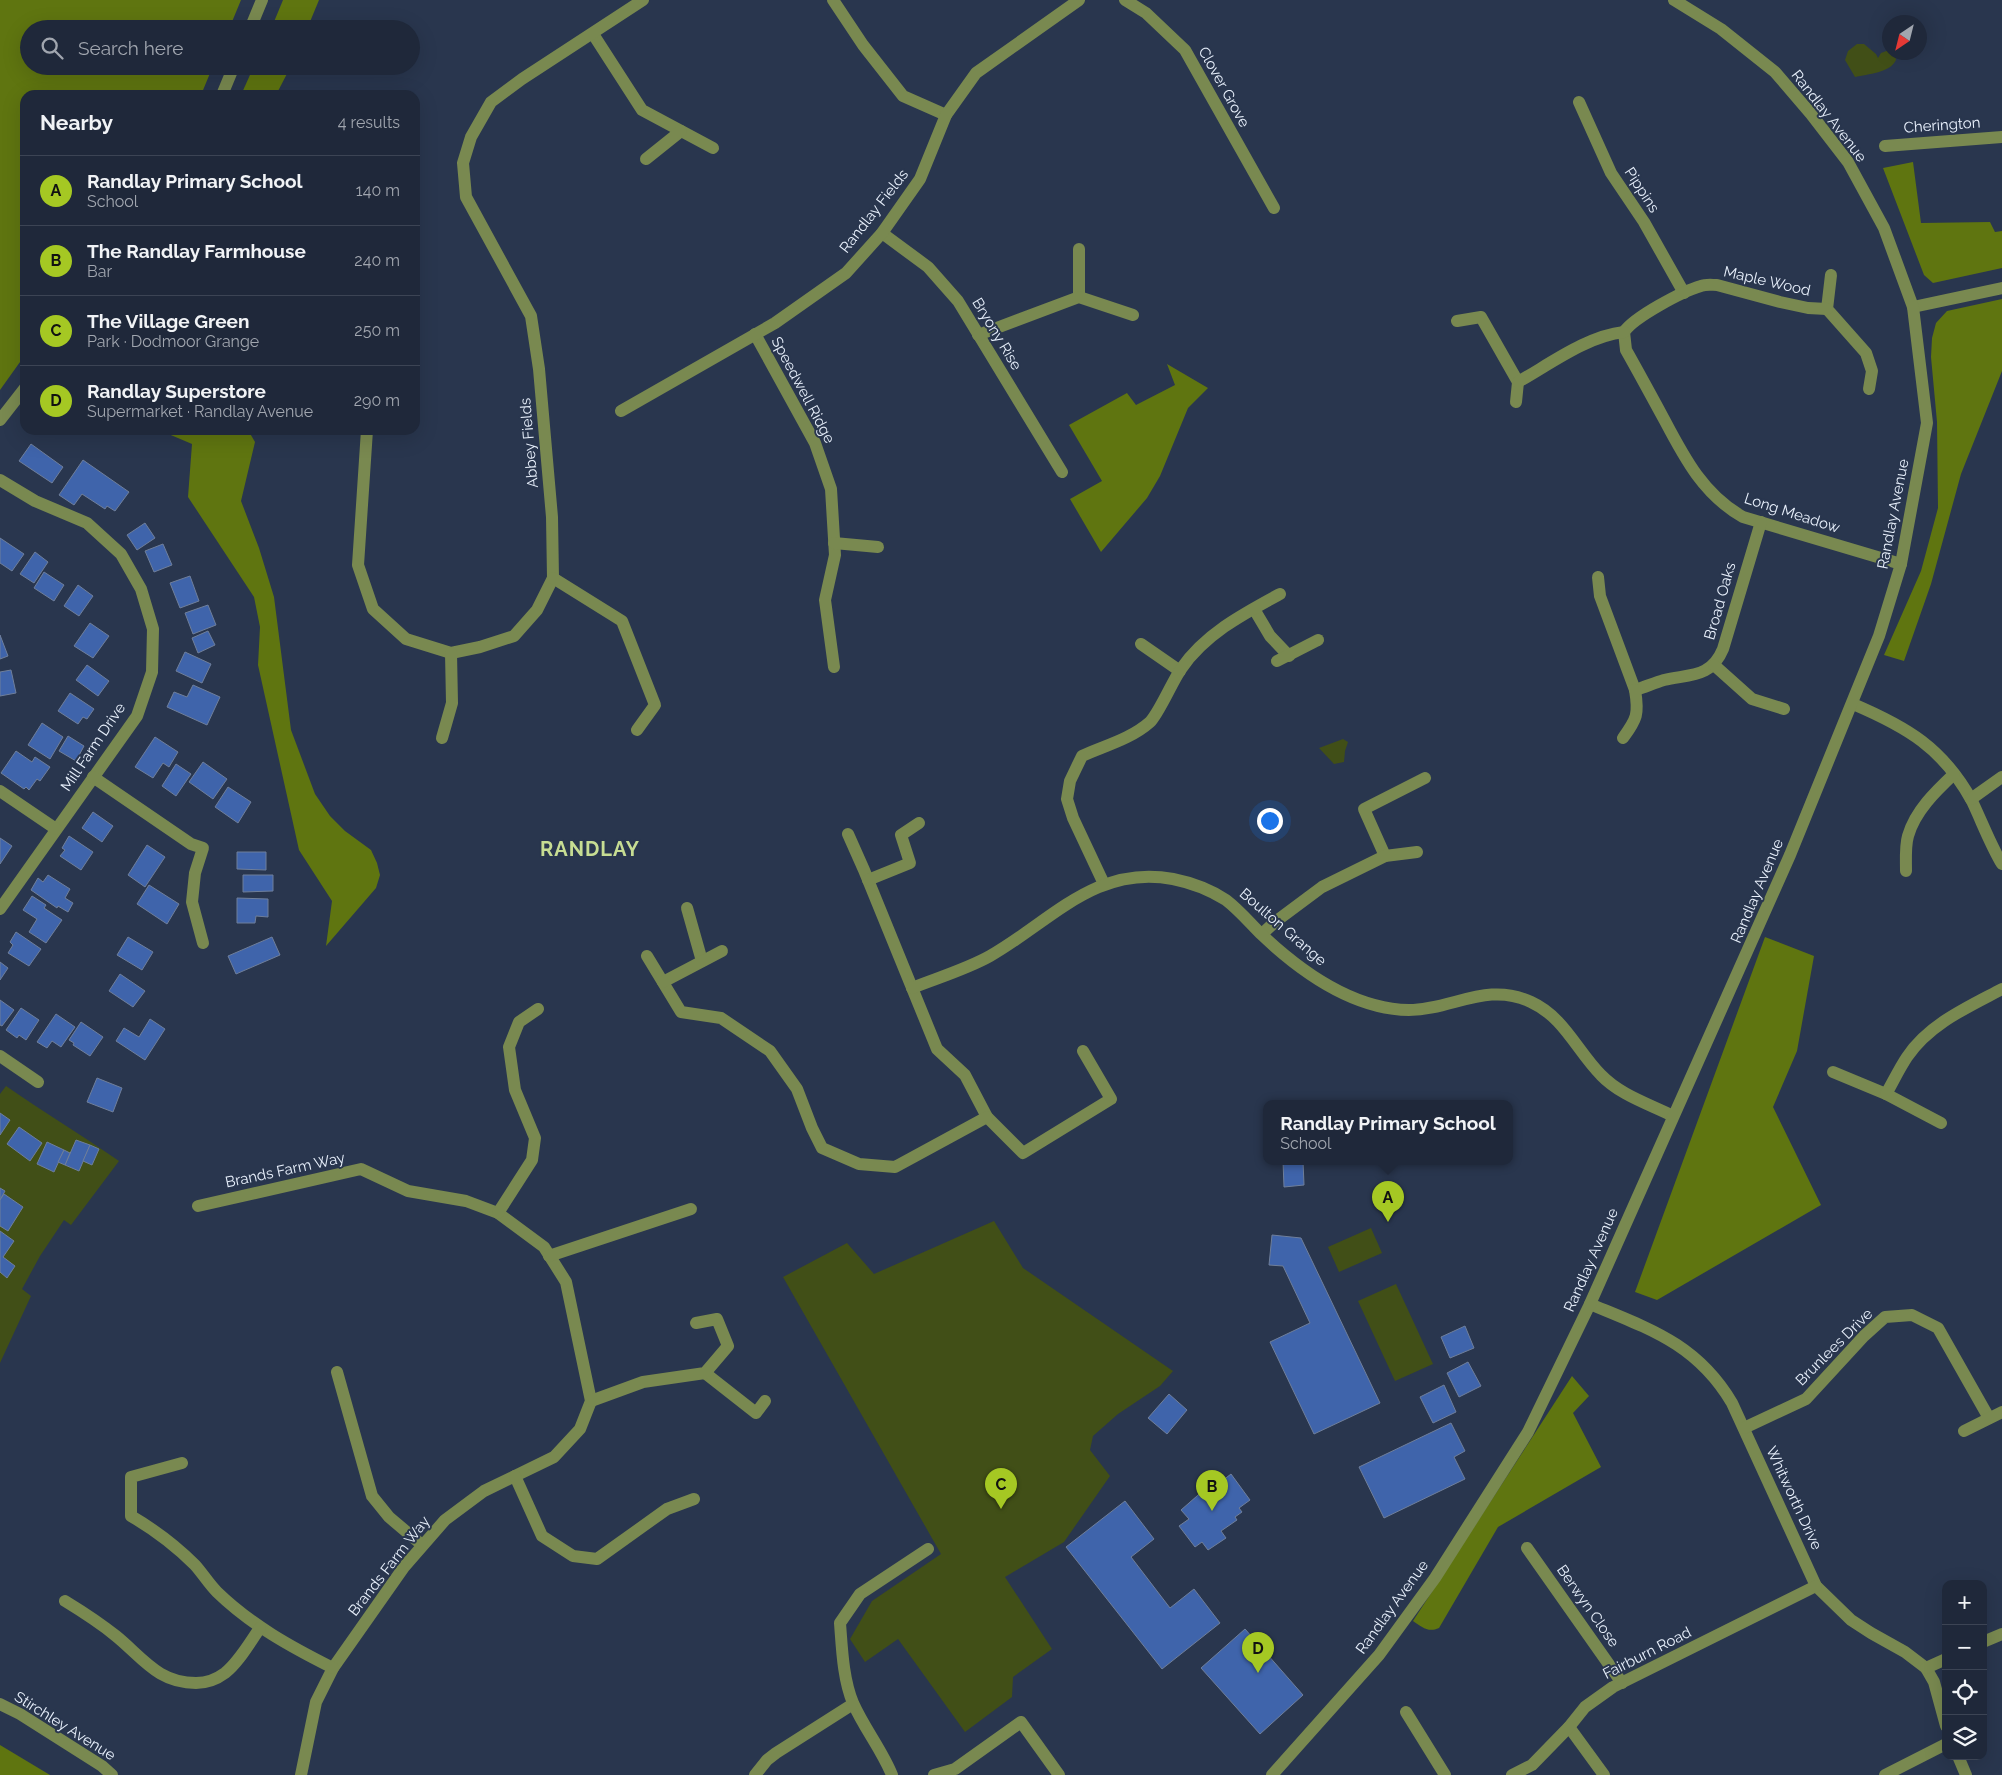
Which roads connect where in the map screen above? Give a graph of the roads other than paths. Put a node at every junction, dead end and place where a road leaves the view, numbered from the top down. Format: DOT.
graph roads {
  1 [pos="262,0"];
  2 [pos="643,0"];
  3 [pos="833,0"];
  4 [pos="1080,0"];
  5 [pos="1125,0"];
  6 [pos="1674,0"];
  7 [pos="254,20"];
  8 [pos="593,34"];
  9 [pos="230,75"];
  10 [pos="224,90"];
  11 [pos="1579,102"];
  12 [pos="946,115"];
  13 [pos="681,131"];
  14 [pos="2002,137"];
  15 [pos="1884,146"];
  16 [pos="712,148"];
  17 [pos="646,159"];
  18 [pos="1274,208"];
  19 [pos="882,233"];
  20 [pos="1079,249"];
  21 [pos="1831,275"];
  22 [pos="2002,288"];
  23 [pos="1684,293"];
  24 [pos="1079,297"];
  25 [pos="1913,307"];
  26 [pos="1827,309"];
  27 [pos="1132,315"];
  28 [pos="1456,321"];
  29 [pos="1624,332"];
  30 [pos="756,334"];
  31 [pos="978,334"];
  32 [pos="1518,382"];
  33 [pos="1869,388"];
  34 [pos="20,394"];
  35 [pos="1516,402"];
  36 [pos="621,411"];
  37 [pos="0,420"];
  38 [pos="367,435"];
  39 [pos="1062,472"];
  40 [pos="0,480"];
  41 [pos="1760,522"];
  42 [pos="834,543"];
  43 [pos="878,547"];
  44 [pos="1901,564"];
  45 [pos="1598,577"];
  46 [pos="554,578"];
  47 [pos="1280,594"];
  48 [pos="1254,609"];
  49 [pos="1318,640"];
  50 [pos="1141,644"];
  51 [pos="451,653"];
  52 [pos="1289,656"];
  53 [pos="1277,661"];
  54 [pos="1714,665"];
  55 [pos="834,667"];
  56 [pos="1180,671"];
  57 [pos="1635,690"];
  58 [pos="1853,704"];
  59 [pos="1784,709"];
  60 [pos="637,730"];
  61 [pos="442,738"];
  62 [pos="1623,738"];
  63 [pos="1954,774"];
  64 [pos="93,777"];
  65 [pos="2002,777"];
  66 [pos="1425,778"];
  67 [pos="0,792"];
  68 [pos="1970,799"];
  69 [pos="919,823"];
  70 [pos="56,829"];
  71 [pos="848,834"];
  72 [pos="1417,852"];
  73 [pos="1385,856"];
  74 [pos="2002,864"];
  75 [pos="1906,871"];
  76 [pos="868,880"];
  77 [pos="1104,884"];
  78 [pos="687,908"];
  79 [pos="0,909"];
  80 [pos="1262,934"];
  81 [pos="203,943"];
  82 [pos="722,951"];
  83 [pos="647,956"];
  84 [pos="702,961"];
  85 [pos="663,982"];
  86 [pos="912,988"];
  87 [pos="2002,989"];
  88 [pos="538,1009"];
  89 [pos="1082,1051"];
  90 [pos="0,1056"];
  91 [pos="1832,1072"];
  92 [pos="38,1082"];
  93 [pos="1886,1094"];
  94 [pos="1673,1116"];
  95 [pos="987,1117"];
  96 [pos="1941,1123"];
  97 [pos="198,1206"];
  98 [pos="691,1208"];
  99 [pos="498,1213"];
  100 [pos="549,1256"];
  101 [pos="1590,1304"];
  102 [pos="696,1323"];
  103 [pos="337,1372"];
  104 [pos="705,1373"];
  105 [pos="591,1401"];
  106 [pos="765,1401"];
  107 [pos="2002,1412"];
  108 [pos="1989,1418"];
  109 [pos="1744,1428"];
  110 [pos="1964,1431"];
  111 [pos="182,1463"];
  112 [pos="515,1476"];
  113 [pos="694,1499"];
  114 [pos="422,1545"];
  115 [pos="1527,1548"];
  116 [pos="928,1549"];
  117 [pos="1816,1586"];
  118 [pos="65,1601"];
  119 [pos="260,1628"];
  120 [pos="2002,1634"];
  121 [pos="1987,1640"];
  122 [pos="1942,1662"];
  123 [pos="333,1668"];
  124 [pos="1926,1668"];
  125 [pos="1622,1683"];
  126 [pos="0,1704"];
  127 [pos="853,1704"];
  128 [pos="1406,1712"];
  129 [pos="1943,1715"];
  130 [pos="1569,1727"];
  131 [pos="1942,1746"];
  132 [pos="1960,1760"];
  133 [pos="112,1775"];
  134 [pos="301,1775"];
  135 [pos="755,1775"];
  136 [pos="892,1775"];
  137 [pos="934,1775"];
  138 [pos="1058,1775"];
  139 [pos="1272,1775"];
  140 [pos="1445,1775"];
  141 [pos="1512,1775"];
  142 [pos="1604,1775"];
  143 [pos="1885,1775"];
  144 [pos="1966,1775"];
  1 -- 7 [label="street"];
  2 -- 8 [label="street, Abbey Fields"];
  3 -- 12 [label="street"];
  4 -- 12 [label="street, Randlay Fields"];
  5 -- 18 [label="street, Clover Grove"];
  6 -- 25 [label="street, Randlay Avenue"];
  8 -- 13 [label="street"];
  8 -- 46 [label="street, Abbey Fields"];
  9 -- 10 [label="street"];
  11 -- 23 [label="street, Pippins"];
  12 -- 19 [label="street, Randlay Fields"];
  13 -- 16 [label="street"];
  13 -- 17 [label="street"];
  14 -- 15 [label="street, Cherington"];
  19 -- 30 [label="street, Randlay Fields"];
  19 -- 31 [label="street, Bryony Rise"];
  20 -- 24 [label="street"];
  21 -- 26 [label="street, Maple Wood"];
  22 -- 25 [label="street"];
  23 -- 26 [label="street, Maple Wood"];
  23 -- 29 [label="street, Maple Wood"];
  24 -- 27 [label="street"];
  24 -- 31 [label="street"];
  25 -- 44 [label="street, Randlay Avenue"];
  26 -- 33 [label="street, Maple Wood"];
  28 -- 32 [label="street"];
  29 -- 32 [label="street"];
  29 -- 41 [label="street, Long Meadow"];
  30 -- 36 [label="street, Randlay Fields"];
  30 -- 42 [label="street, Speedwell Ridge"];
  31 -- 39 [label="street, Bryony Rise"];
  32 -- 35 [label="street"];
  34 -- 37 [label="street"];
  38 -- 51 [label="street, Abbey Fields"];
  40 -- 64 [label="street, Mill Farm Drive"];
  41 -- 44 [label="street, Long Meadow"];
  41 -- 54 [label="street, Broad Oaks"];
  42 -- 43 [label="street"];
  42 -- 55 [label="street, Speedwell Ridge"];
  44 -- 58 [label="street, Randlay Avenue"];
  45 -- 57 [label="street"];
  46 -- 51 [label="street, Abbey Fields"];
  46 -- 60 [label="street"];
  47 -- 48 [label="street"];
  48 -- 52 [label="street"];
  48 -- 56 [label="street"];
  49 -- 52 [label="street"];
  50 -- 56 [label="street"];
  51 -- 61 [label="street"];
  52 -- 53 [label="street"];
  54 -- 57 [label="street"];
  54 -- 59 [label="street"];
  56 -- 77 [label="street"];
  57 -- 62 [label="street"];
  58 -- 63 [label="street"];
  58 -- 94 [label="street, Randlay Avenue"];
  63 -- 68 [label="street"];
  63 -- 75 [label="street"];
  64 -- 70 [label="street, Mill Farm Drive"];
  64 -- 81 [label="street"];
  65 -- 68 [label="street"];
  66 -- 73 [label="street"];
  67 -- 70 [label="street"];
  68 -- 74 [label="street"];
  69 -- 76 [label="street"];
  70 -- 79 [label="street, Mill Farm Drive"];
  71 -- 76 [label="street"];
  72 -- 73 [label="street"];
  73 -- 80 [label="street"];
  76 -- 86 [label="street"];
  77 -- 80 [label="street, Boulton Grange"];
  77 -- 86 [label="street, Boulton Grange"];
  78 -- 84 [label="street"];
  80 -- 94 [label="street, Boulton Grange"];
  82 -- 84 [label="street"];
  83 -- 85 [label="street"];
  84 -- 85 [label="street"];
  85 -- 95 [label="street"];
  86 -- 95 [label="street"];
  87 -- 93 [label="street"];
  88 -- 99 [label="street"];
  89 -- 95 [label="street"];
  90 -- 92 [label="street"];
  91 -- 93 [label="street"];
  93 -- 96 [label="street"];
  94 -- 101 [label="street, Randlay Avenue"];
  97 -- 99 [label="street, Brands Farm Way"];
  98 -- 100 [label="street"];
  99 -- 100 [label="street, Brands Farm Way"];
  100 -- 105 [label="street, Brands Farm Way"];
  101 -- 109 [label="street, Whitworth Drive"];
  101 -- 139 [label="street, Randlay Avenue"];
  102 -- 104 [label="street"];
  103 -- 114 [label="street"];
  104 -- 105 [label="street"];
  104 -- 106 [label="street"];
  105 -- 112 [label="street, Brands Farm Way"];
  107 -- 108 [label="street"];
  108 -- 109 [label="street, Brunlees Drive"];
  108 -- 110 [label="street"];
  109 -- 117 [label="street, Whitworth Drive"];
  111 -- 119 [label="street"];
  112 -- 113 [label="street"];
  112 -- 114 [label="street, Brands Farm Way"];
  114 -- 123 [label="street, Brands Farm Way"];
  115 -- 125 [label="street, Berwyn Close"];
  116 -- 127 [label="street"];
  117 -- 124 [label="street, Whitworth Drive"];
  117 -- 125 [label="street, Fairburn Road"];
  118 -- 119 [label="street"];
  119 -- 123 [label="street"];
  120 -- 121 [label="street"];
  122 -- 124 [label="street"];
  123 -- 134 [label="street, Brands Farm Way"];
  124 -- 129 [label="street, Whitworth Drive"];
  125 -- 130 [label="street, Fairburn Road"];
  126 -- 133 [label="street, Stirchley Avenue"];
  127 -- 135 [label="street"];
  127 -- 136 [label="street"];
  128 -- 140 [label="street"];
  130 -- 141 [label="street, Fairburn Road"];
  130 -- 142 [label="street"];
  131 -- 143 [label="street"];
  132 -- 144 [label="street"];
  137 -- 138 [label="street"];
}
